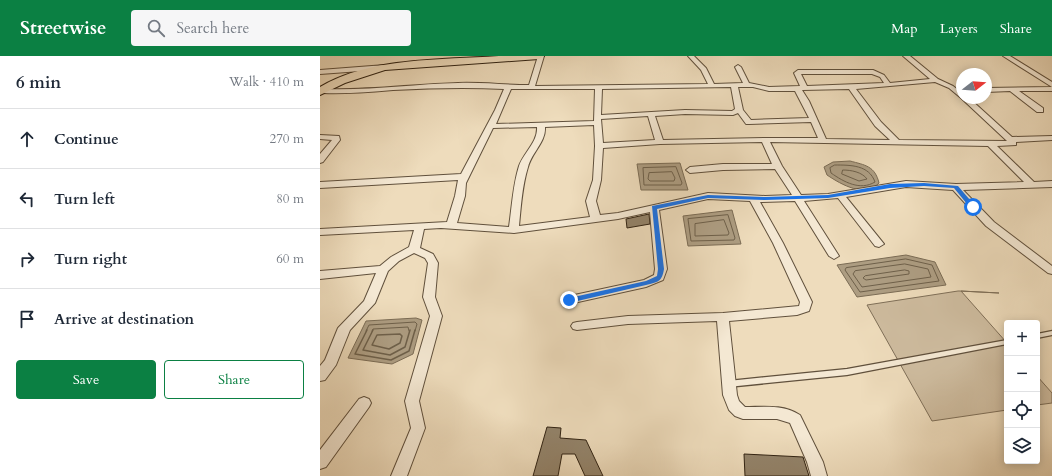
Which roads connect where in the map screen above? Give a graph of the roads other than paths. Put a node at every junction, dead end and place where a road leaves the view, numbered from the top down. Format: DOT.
graph roads {
  1 [pos="540,56"];
  2 [pos="691,56"];
  3 [pos="906,56"];
  4 [pos="1006,56"];
  5 [pos="509,57"];
  6 [pos="406,66"];
  7 [pos="385,67"];
  8 [pos="738,67"];
  9 [pos="320,72"];
  10 [pos="936,80"];
  11 [pos="734,85"];
  12 [pos="748,85"];
  13 [pos="888,85"];
  14 [pos="1052,85"];
  15 [pos="599,86"];
  16 [pos="712,86"];
  17 [pos="508,87"];
  18 [pos="852,87"];
  19 [pos="531,88"];
  20 [pos="801,88"];
  21 [pos="1012,89"];
  22 [pos="1052,89"];
  23 [pos="956,90"];
  24 [pos="992,90"];
  25 [pos="321,91"];
  26 [pos="971,104"];
  27 [pos="739,110"];
  28 [pos="1040,110"];
  29 [pos="651,114"];
  30 [pos="598,120"];
  31 [pos="814,120"];
  32 [pos="541,124"];
  33 [pos="491,126"];
  34 [pos="320,137"];
  35 [pos="1052,138"];
  36 [pos="767,140"];
  37 [pos="1010,140"];
  38 [pos="823,141"];
  39 [pos="896,141"];
  40 [pos="660,142"];
  41 [pos="990,144"];
  42 [pos="599,146"];
  43 [pos="320,160"];
  44 [pos="778,166"];
  45 [pos="690,170"];
  46 [pos="464,177"];
  47 [pos="1031,184"];
  48 [pos="1052,184"];
  49 [pos="320,185"];
  50 [pos="956,187"];
  51 [pos="840,195"];
  52 [pos="798,197"];
  53 [pos="753,198"];
  54 [pos="654,208"];
  55 [pos="596,219"];
  56 [pos="420,226"];
  57 [pos="451,226"];
  58 [pos="514,230"];
  59 [pos="320,232"];
  60 [pos="879,244"];
  61 [pos="414,249"];
  62 [pos="834,256"];
  63 [pos="384,270"];
  64 [pos="1052,270"];
  65 [pos="320,275"];
  66 [pos="569,300"];
  67 [pos="723,317"];
  68 [pos="577,326"];
  69 [pos="1052,333"];
  70 [pos="1040,335"];
  71 [pos="1004,343"];
  72 [pos="320,376"];
  73 [pos="728,384"];
  74 [pos="364,403"];
  75 [pos="320,462"];
  76 [pos="399,476"];
  77 [pos="819,476"];
  1 -- 5 [label="main road"];
  1 -- 19 [label="street"];
  2 -- 16 [label="street"];
  3 -- 10 [label="street"];
  4 -- 14 [label="street"];
  5 -- 6 [label="main road"];
  6 -- 7 [label="main road"];
  6 -- 25 [label="main road"];
  7 -- 9 [label="street"];
  7 -- 25 [label="main road"];
  8 -- 12 [label="street"];
  10 -- 13 [label="street"];
  10 -- 23 [label="street"];
  11 -- 12 [label="street"];
  11 -- 16 [label="street"];
  11 -- 27 [label="street"];
  12 -- 20 [label="street"];
  13 -- 18 [label="street"];
  13 -- 20 [label="street"];
  15 -- 16 [label="street"];
  15 -- 19 [label="street"];
  15 -- 30 [label="street"];
  17 -- 19 [label="street"];
  17 -- 25 [label="street"];
  17 -- 33 [label="street"];
  18 -- 20 [label="street"];
  18 -- 39 [label="street"];
  20 -- 31 [label="street"];
  21 -- 22 [label="street"];
  21 -- 24 [label="street"];
  21 -- 28 [label="street"];
  26 -- 37 [label="street"];
  27 -- 29 [label="street"];
  27 -- 31 [label="street"];
  29 -- 30 [label="street"];
  29 -- 40 [label="street"];
  30 -- 32 [label="street"];
  30 -- 42 [label="street"];
  31 -- 38 [label="street"];
  32 -- 33 [label="street"];
  32 -- 58 [label="street"];
  33 -- 46 [label="street"];
  34 -- 43 [label="street"];
  35 -- 37 [label="street"];
  36 -- 38 [label="street"];
  36 -- 40 [label="street"];
  36 -- 44 [label="street"];
  37 -- 41 [label="street"];
  38 -- 39 [label="street"];
  39 -- 41 [label="street"];
  40 -- 42 [label="street"];
  41 -- 47 [label="street"];
  42 -- 55 [label="street"];
  44 -- 45 [label="street"];
  44 -- 52 [label="street"];
  46 -- 49 [label="street"];
  46 -- 57 [label="street"];
  47 -- 48 [label="street"];
  47 -- 50 [label="street"];
  50 -- 51 [label="street"];
  50 -- 64 [label="street"];
  51 -- 52 [label="street"];
  51 -- 60 [label="street"];
  52 -- 53 [label="street"];
  52 -- 62 [label="street"];
  53 -- 54 [label="street"];
  53 -- 67 [label="street"];
  54 -- 55 [label="street"];
  54 -- 66 [label="street"];
  55 -- 58 [label="street"];
  56 -- 57 [label="street"];
  56 -- 59 [label="street"];
  56 -- 61 [label="street"];
  57 -- 58 [label="street"];
  61 -- 63 [label="street"];
  61 -- 76 [label="street"];
  63 -- 65 [label="street"];
  63 -- 72 [label="street"];
  67 -- 68 [label="street"];
  67 -- 73 [label="street"];
  69 -- 70 [label="lane"];
  71 -- 73 [label="lane"];
  73 -- 77 [label="street"];
  74 -- 75 [label="street"];
}
